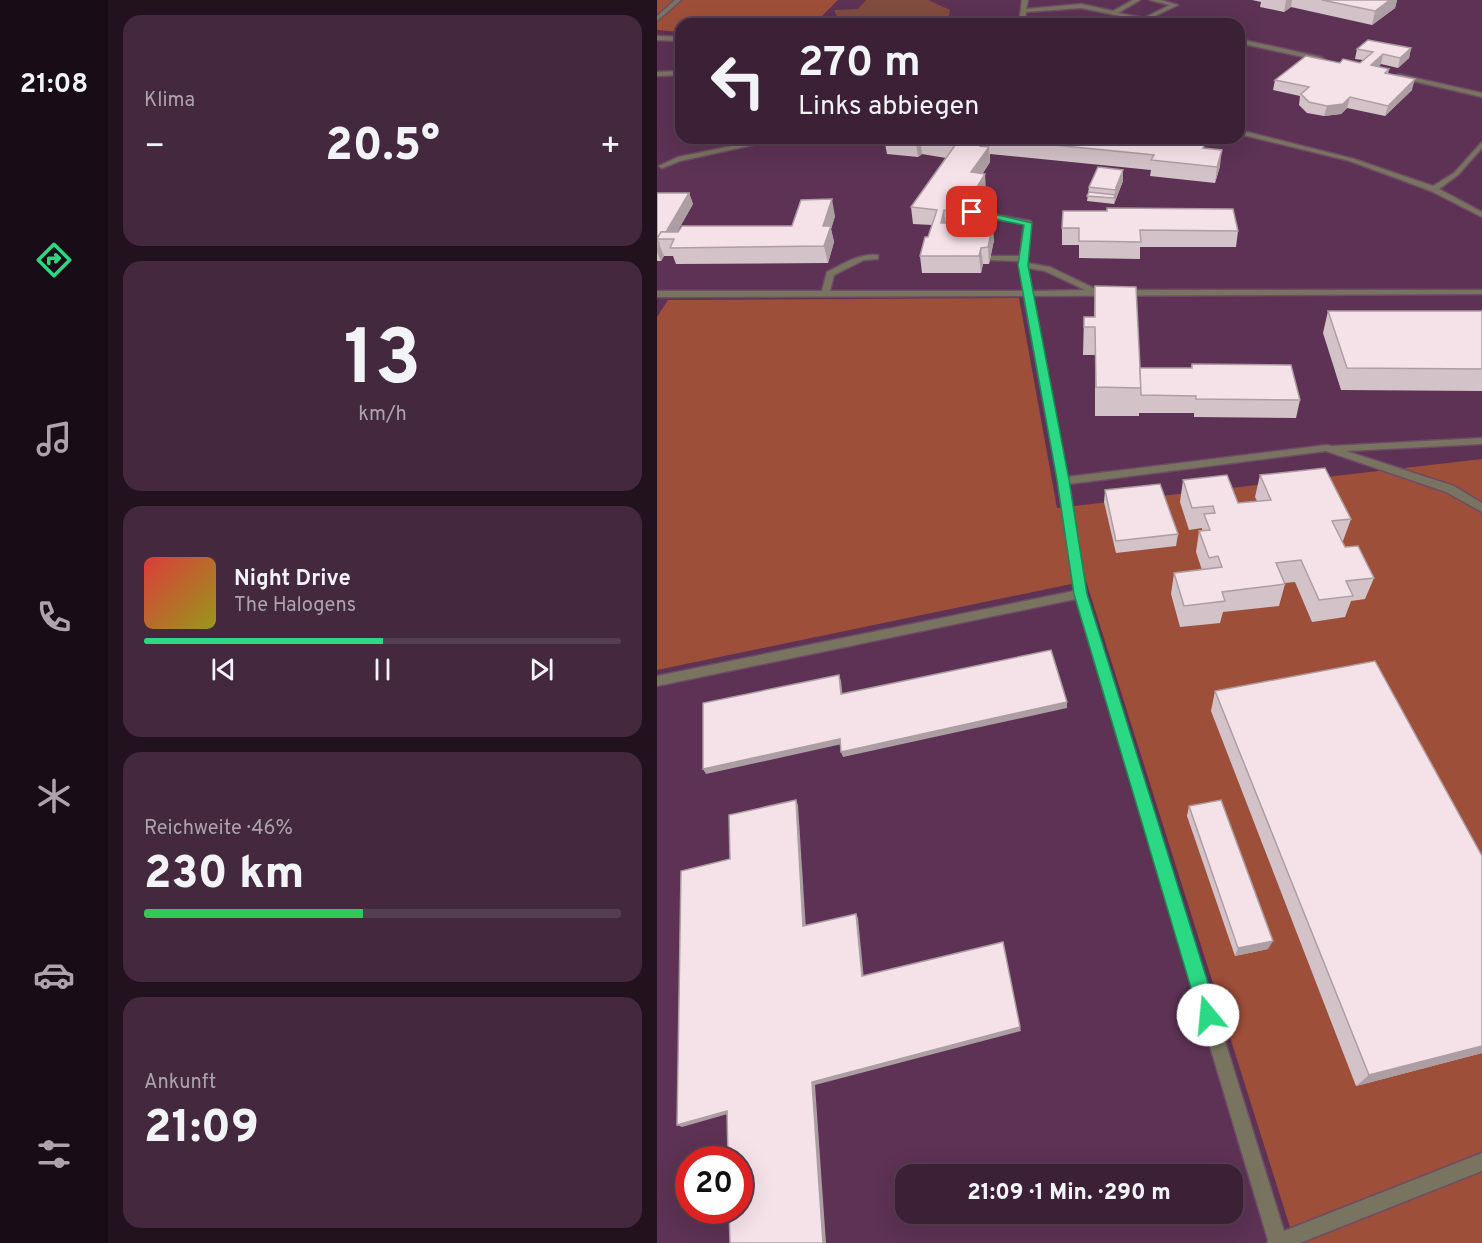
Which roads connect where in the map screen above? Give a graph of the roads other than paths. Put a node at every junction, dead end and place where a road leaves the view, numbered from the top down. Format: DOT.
graph roads {
  1 [pos="678,0"];
  2 [pos="1025,0"];
  3 [pos="1137,0"];
  4 [pos="1153,0"];
  5 [pos="1025,11"];
  6 [pos="1114,13"];
  7 [pos="1023,18"];
  8 [pos="1136,18"];
  9 [pos="1149,18"];
  10 [pos="657,19"];
  11 [pos="657,38"];
  12 [pos="675,39"];
  13 [pos="1245,42"];
  14 [pos="1329,61"];
  15 [pos="657,74"];
  16 [pos="675,74"];
  17 [pos="1385,74"];
  18 [pos="1482,95"];
  19 [pos="1245,133"];
  20 [pos="752,144"];
  21 [pos="1482,144"];
  22 [pos="660,168"];
  23 [pos="1434,189"];
  24 [pos="972,212"];
  25 [pos="1482,215"];
  26 [pos="875,257"];
  27 [pos="990,258"];
  28 [pos="1023,262"];
  29 [pos="1482,292"];
  30 [pos="657,294"];
  31 [pos="825,294"];
  32 [pos="1027,294"];
  33 [pos="1098,294"];
  34 [pos="1482,441"];
  35 [pos="1327,448"];
  36 [pos="1063,480"];
  37 [pos="1482,508"];
  38 [pos="1080,594"];
  39 [pos="657,681"];
  40 [pos="1482,1162"];
  41 [pos="1277,1243"];
  1 -- 10 [label="lane"];
  2 -- 5 [label="lane"];
  3 -- 6 [label="lane"];
  4 -- 9 [label="lane"];
  5 -- 6 [label="lane"];
  5 -- 7 [label="lane"];
  6 -- 8 [label="lane"];
  11 -- 12 [label="lane"];
  13 -- 14 [label="lane"];
  15 -- 16 [label="lane"];
  17 -- 18 [label="lane"];
  19 -- 23 [label="lane"];
  20 -- 22 [label="lane"];
  21 -- 23 [label="lane"];
  23 -- 25 [label="lane"];
  24 -- 28 [label="lane"];
  26 -- 31 [label="lane"];
  27 -- 28 [label="lane"];
  28 -- 32 [label="lane"];
  28 -- 33 [label="lane"];
  29 -- 33 [label="lane"];
  30 -- 31 [label="lane"];
  31 -- 32 [label="lane"];
  32 -- 33 [label="lane"];
  32 -- 36 [label="lane"];
  34 -- 35 [label="lane"];
  35 -- 36 [label="lane"];
  35 -- 37 [label="lane"];
  36 -- 38 [label="lane"];
  38 -- 39 [label="lane"];
  38 -- 41 [label="lane"];
  40 -- 41 [label="lane"];
}
